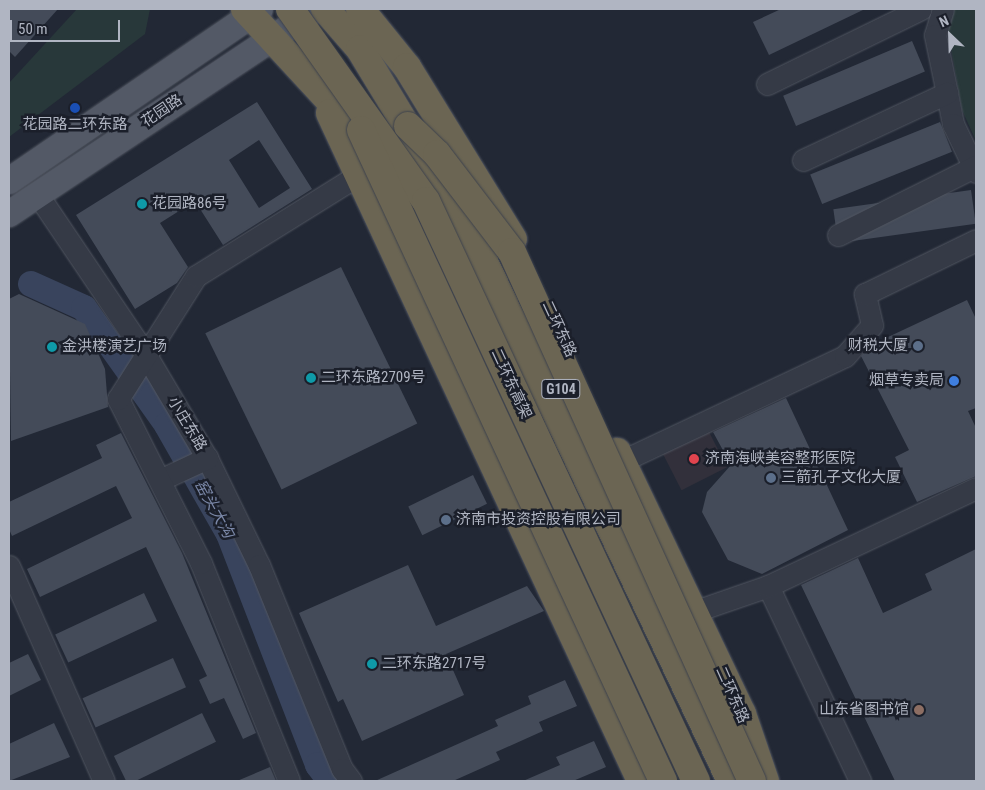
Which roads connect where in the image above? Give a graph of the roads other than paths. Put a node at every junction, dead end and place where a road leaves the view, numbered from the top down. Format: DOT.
graph roads {
  1 [pos="290,9"];
  2 [pos="316,9"];
  3 [pos="325,9"];
  4 [pos="355,9"];
  5 [pos="360,9"];
  6 [pos="921,9"];
  7 [pos="943,9"];
  8 [pos="253,11"];
  9 [pos="273,37"];
  10 [pos="329,61"];
  11 [pos="767,84"];
  12 [pos="947,93"];
  13 [pos="322,96"];
  14 [pos="127,101"];
  15 [pos="143,124"];
  16 [pos="408,126"];
  17 [pos="803,160"];
  18 [pos="976,168"];
  19 [pos="358,176"];
  20 [pos="9,181"];
  21 [pos="38,195"];
  22 [pos="9,214"];
  23 [pos="838,236"];
  24 [pos="976,240"];
  25 [pos="144,352"];
  26 [pos="204,459"];
  27 [pos="622,461"];
  28 [pos="169,476"];
  29 [pos="976,488"];
  30 [pos="9,566"];
  31 [pos="768,586"];
  32 [pos="693,612"];
  33 [pos="644,780"];
  34 [pos="104,781"];
  35 [pos="289,781"];
  36 [pos="351,781"];
  37 [pos="674,781"];
  38 [pos="696,781"];
  39 [pos="731,781"];
  40 [pos="743,781"];
  41 [pos="752,781"];
  42 [pos="765,781"];
  43 [pos="860,781"];
  1 -- 10 [label="highway, 二环东高架, bridge"];
  2 -- 9 [label="main road, 花园路"];
  3 -- 16 [label="highway, 二环东高架"];
  4 -- 40 [label="highway, 二环东路 / G104"];
  5 -- 27 [label="highway, 二环东路"];
  6 -- 11 [label="street"];
  7 -- 12 [label="street"];
  8 -- 9 [label="highway"];
  8 -- 14 [label="main road, 花园路"];
  9 -- 13 [label="highway"];
  9 -- 15 [label="main road, 花园路"];
  10 -- 33 [label="highway, bridge"];
  10 -- 38 [label="highway, 二环东高架, bridge"];
  12 -- 17 [label="street"];
  12 -- 18 [label="street"];
  13 -- 19 [label="highway"];
  13 -- 37 [label="highway"];
  14 -- 15 [label="main road"];
  14 -- 20 [label="main road, 花园路"];
  15 -- 21 [label="main road, 花园路"];
  16 -- 39 [label="highway, 二环东高架, bridge"];
  16 -- 41 [label="highway, bridge"];
  18 -- 23 [label="street"];
  19 -- 25 [label="street"];
  19 -- 33 [label="highway"];
  21 -- 22 [label="main road, 花园路"];
  21 -- 25 [label="street, 小庄东路"];
  24 -- 27 [label="street"];
  25 -- 26 [label="street, 小庄东路"];
  25 -- 28 [label="street"];
  26 -- 28 [label="street"];
  26 -- 36 [label="street, 小庄东路"];
  27 -- 32 [label="highway, 二环东路"];
  28 -- 35 [label="street"];
  29 -- 31 [label="street"];
  30 -- 34 [label="street"];
  31 -- 32 [label="street"];
  31 -- 43 [label="street"];
  32 -- 42 [label="highway, 二环东路"];
}
